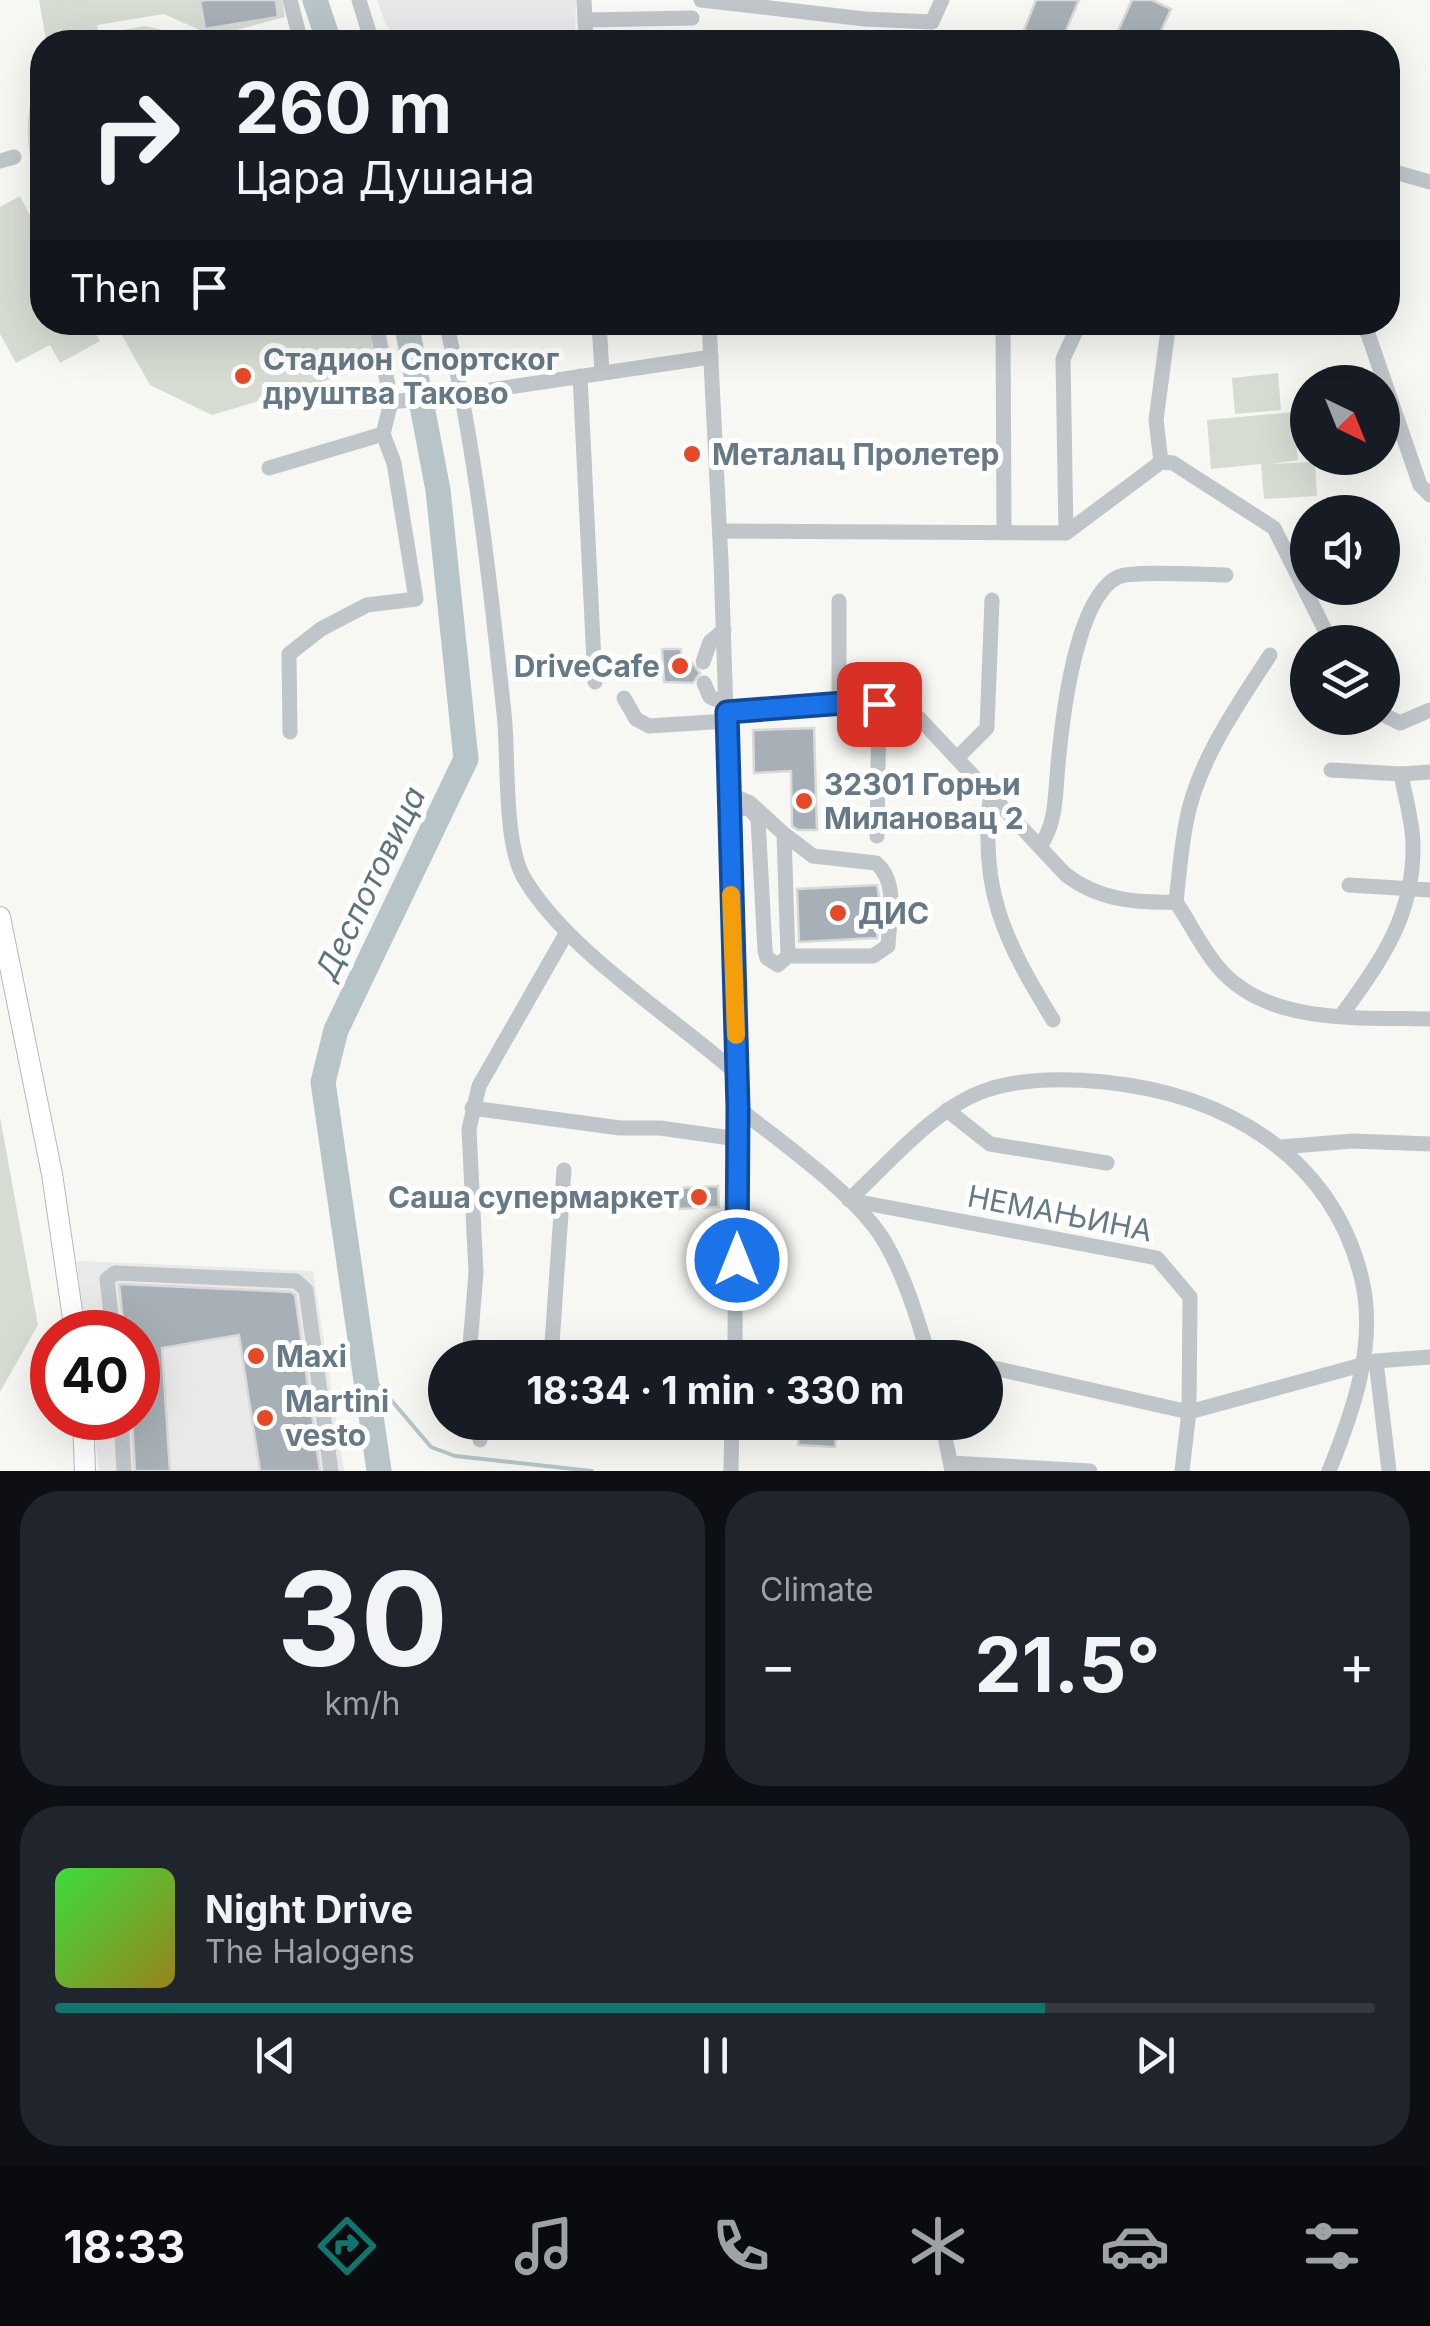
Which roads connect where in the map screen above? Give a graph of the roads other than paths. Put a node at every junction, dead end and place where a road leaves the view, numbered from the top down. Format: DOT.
graph roads {
  1 [pos="290,0"];
  2 [pos="359,0"];
  3 [pos="584,0"];
  4 [pos="691,0"];
  5 [pos="701,0"];
  6 [pos="942,0"];
  7 [pos="816,7"];
  8 [pos="692,18"];
  9 [pos="585,20"];
  10 [pos="299,30"];
  11 [pos="368,30"];
  12 [pos="585,30"];
  13 [pos="693,30"];
  14 [pos="1400,173"];
  15 [pos="1430,182"];
  16 [pos="379,335"];
  17 [pos="448,335"];
  18 [pos="600,335"];
  19 [pos="709,335"];
  20 [pos="1003,335"];
  21 [pos="1074,335"];
  22 [pos="1167,335"];
  23 [pos="1368,335"];
  24 [pos="710,357"];
  25 [pos="602,374"];
  26 [pos="580,376"];
  27 [pos="455,395"];
  28 [pos="396,402"];
  29 [pos="383,434"];
  30 [pos="1161,462"];
  31 [pos="269,468"];
  32 [pos="1430,495"];
  33 [pos="720,531"];
  34 [pos="1004,532"];
  35 [pos="1066,533"];
  36 [pos="1226,575"];
  37 [pos="840,600"];
  38 [pos="992,600"];
  39 [pos="1322,625"];
  40 [pos="724,630"];
  41 [pos="1270,655"];
  42 [pos="703,662"];
  43 [pos="595,682"];
  44 [pos="704,683"];
  45 [pos="624,698"];
  46 [pos="839,704"];
  47 [pos="879,704"];
  48 [pos="1430,710"];
  49 [pos="727,712"];
  50 [pos="1400,723"];
  51 [pos="290,732"];
  52 [pos="958,758"];
  53 [pos="1332,770"];
  54 [pos="1430,772"];
  55 [pos="1401,774"];
  56 [pos="991,792"];
  57 [pos="729,800"];
  58 [pos="784,834"];
  59 [pos="877,836"];
  60 [pos="1040,846"];
  61 [pos="1349,885"];
  62 [pos="1412,888"];
  63 [pos="1430,890"];
  64 [pos="1176,902"];
  65 [pos="0,917"];
  66 [pos="567,932"];
  67 [pos="788,956"];
  68 [pos="1341,1016"];
  69 [pos="1430,1019"];
  70 [pos="1053,1020"];
  71 [pos="736,1073"];
  72 [pos="472,1108"];
  73 [pos="738,1108"];
  74 [pos="946,1110"];
  75 [pos="738,1139"];
  76 [pos="1430,1144"];
  77 [pos="1281,1147"];
  78 [pos="1106,1163"];
  79 [pos="564,1170"];
  80 [pos="849,1200"];
  81 [pos="72,1310"];
  82 [pos="111,1310"];
  83 [pos="470,1340"];
  84 [pos="553,1340"];
  85 [pos="734,1340"];
  86 [pos="923,1340"];
  87 [pos="1430,1358"];
  88 [pos="1370,1362"];
  89 [pos="1003,1370"];
  90 [pos="1189,1412"];
  91 [pos="83,1440"];
  92 [pos="122,1440"];
  93 [pos="732,1440"];
  94 [pos="946,1440"];
  95 [pos="951,1467"];
  96 [pos="731,1469"];
  97 [pos="85,1471"];
  98 [pos="124,1471"];
  99 [pos="331,1471"];
  100 [pos="1090,1471"];
  101 [pos="1182,1471"];
  102 [pos="1329,1471"];
  103 [pos="1389,1471"];
  1 -- 10 [label="street"];
  2 -- 11 [label="street"];
  3 -- 9 [label="street"];
  4 -- 8 [label="street"];
  5 -- 7 [label="street"];
  6 -- 7 [label="street"];
  8 -- 9 [label="street"];
  8 -- 13 [label="street"];
  9 -- 12 [label="street"];
  14 -- 15 [label="street"];
  16 -- 28 [label="street"];
  17 -- 27 [label="street"];
  18 -- 25 [label="street"];
  19 -- 24 [label="street"];
  20 -- 34 [label="street"];
  21 -- 35 [label="street"];
  22 -- 30 [label="street"];
  23 -- 32 [label="street"];
  24 -- 25 [label="street"];
  24 -- 33 [label="street"];
  25 -- 26 [label="street"];
  26 -- 27 [label="street"];
  26 -- 43 [label="street"];
  27 -- 28 [label="street"];
  27 -- 66 [label="street"];
  28 -- 29 [label="street"];
  29 -- 31 [label="street"];
  29 -- 51 [label="street"];
  30 -- 35 [label="street"];
  30 -- 39 [label="street"];
  33 -- 34 [label="street"];
  33 -- 40 [label="street"];
  34 -- 35 [label="street"];
  36 -- 60 [label="street"];
  37 -- 46 [label="street"];
  38 -- 52 [label="street"];
  40 -- 42 [label="street"];
  40 -- 49 [label="street"];
  41 -- 64 [label="street"];
  44 -- 49 [label="street"];
  45 -- 49 [label="street"];
  46 -- 47 [label="street"];
  46 -- 49 [label="street"];
  47 -- 52 [label="street"];
  47 -- 59 [label="street"];
  48 -- 50 [label="street"];
  49 -- 57 [label="street"];
  52 -- 56 [label="street"];
  53 -- 55 [label="street"];
  54 -- 55 [label="street"];
  55 -- 62 [label="street"];
  56 -- 60 [label="street"];
  56 -- 70 [label="street"];
  57 -- 58 [label="street"];
  57 -- 67 [label="street"];
  57 -- 71 [label="street"];
  58 -- 67 [label="street"];
  58 -- 67 [label="street"];
  60 -- 64 [label="street"];
  61 -- 62 [label="street"];
  62 -- 63 [label="street"];
  62 -- 68 [label="street"];
  64 -- 68 [label="street"];
  65 -- 81 [label="main road"];
  66 -- 71 [label="street"];
  66 -- 72 [label="street"];
  68 -- 69 [label="street"];
  71 -- 73 [label="street"];
  72 -- 75 [label="street"];
  72 -- 83 [label="street"];
  73 -- 75 [label="street"];
  73 -- 80 [label="street"];
  74 -- 77 [label="street"];
  74 -- 78 [label="street"];
  74 -- 80 [label="street"];
  75 -- 85 [label="street"];
  76 -- 77 [label="street"];
  77 -- 88 [label="street"];
  79 -- 84 [label="street"];
  80 -- 86 [label="street"];
  80 -- 90 [label="street, НЕМАЊИНА"];
  82 -- 99 [label="street"];
  87 -- 88 [label="street"];
  88 -- 90 [label="street"];
  88 -- 102 [label="street"];
  88 -- 103 [label="street"];
  89 -- 90 [label="street"];
  90 -- 101 [label="street, НЕМАЊИНА"];
  91 -- 97 [label="main road"];
  92 -- 98 [label="street"];
  93 -- 96 [label="street"];
  94 -- 95 [label="street"];
  95 -- 100 [label="street"];
}
